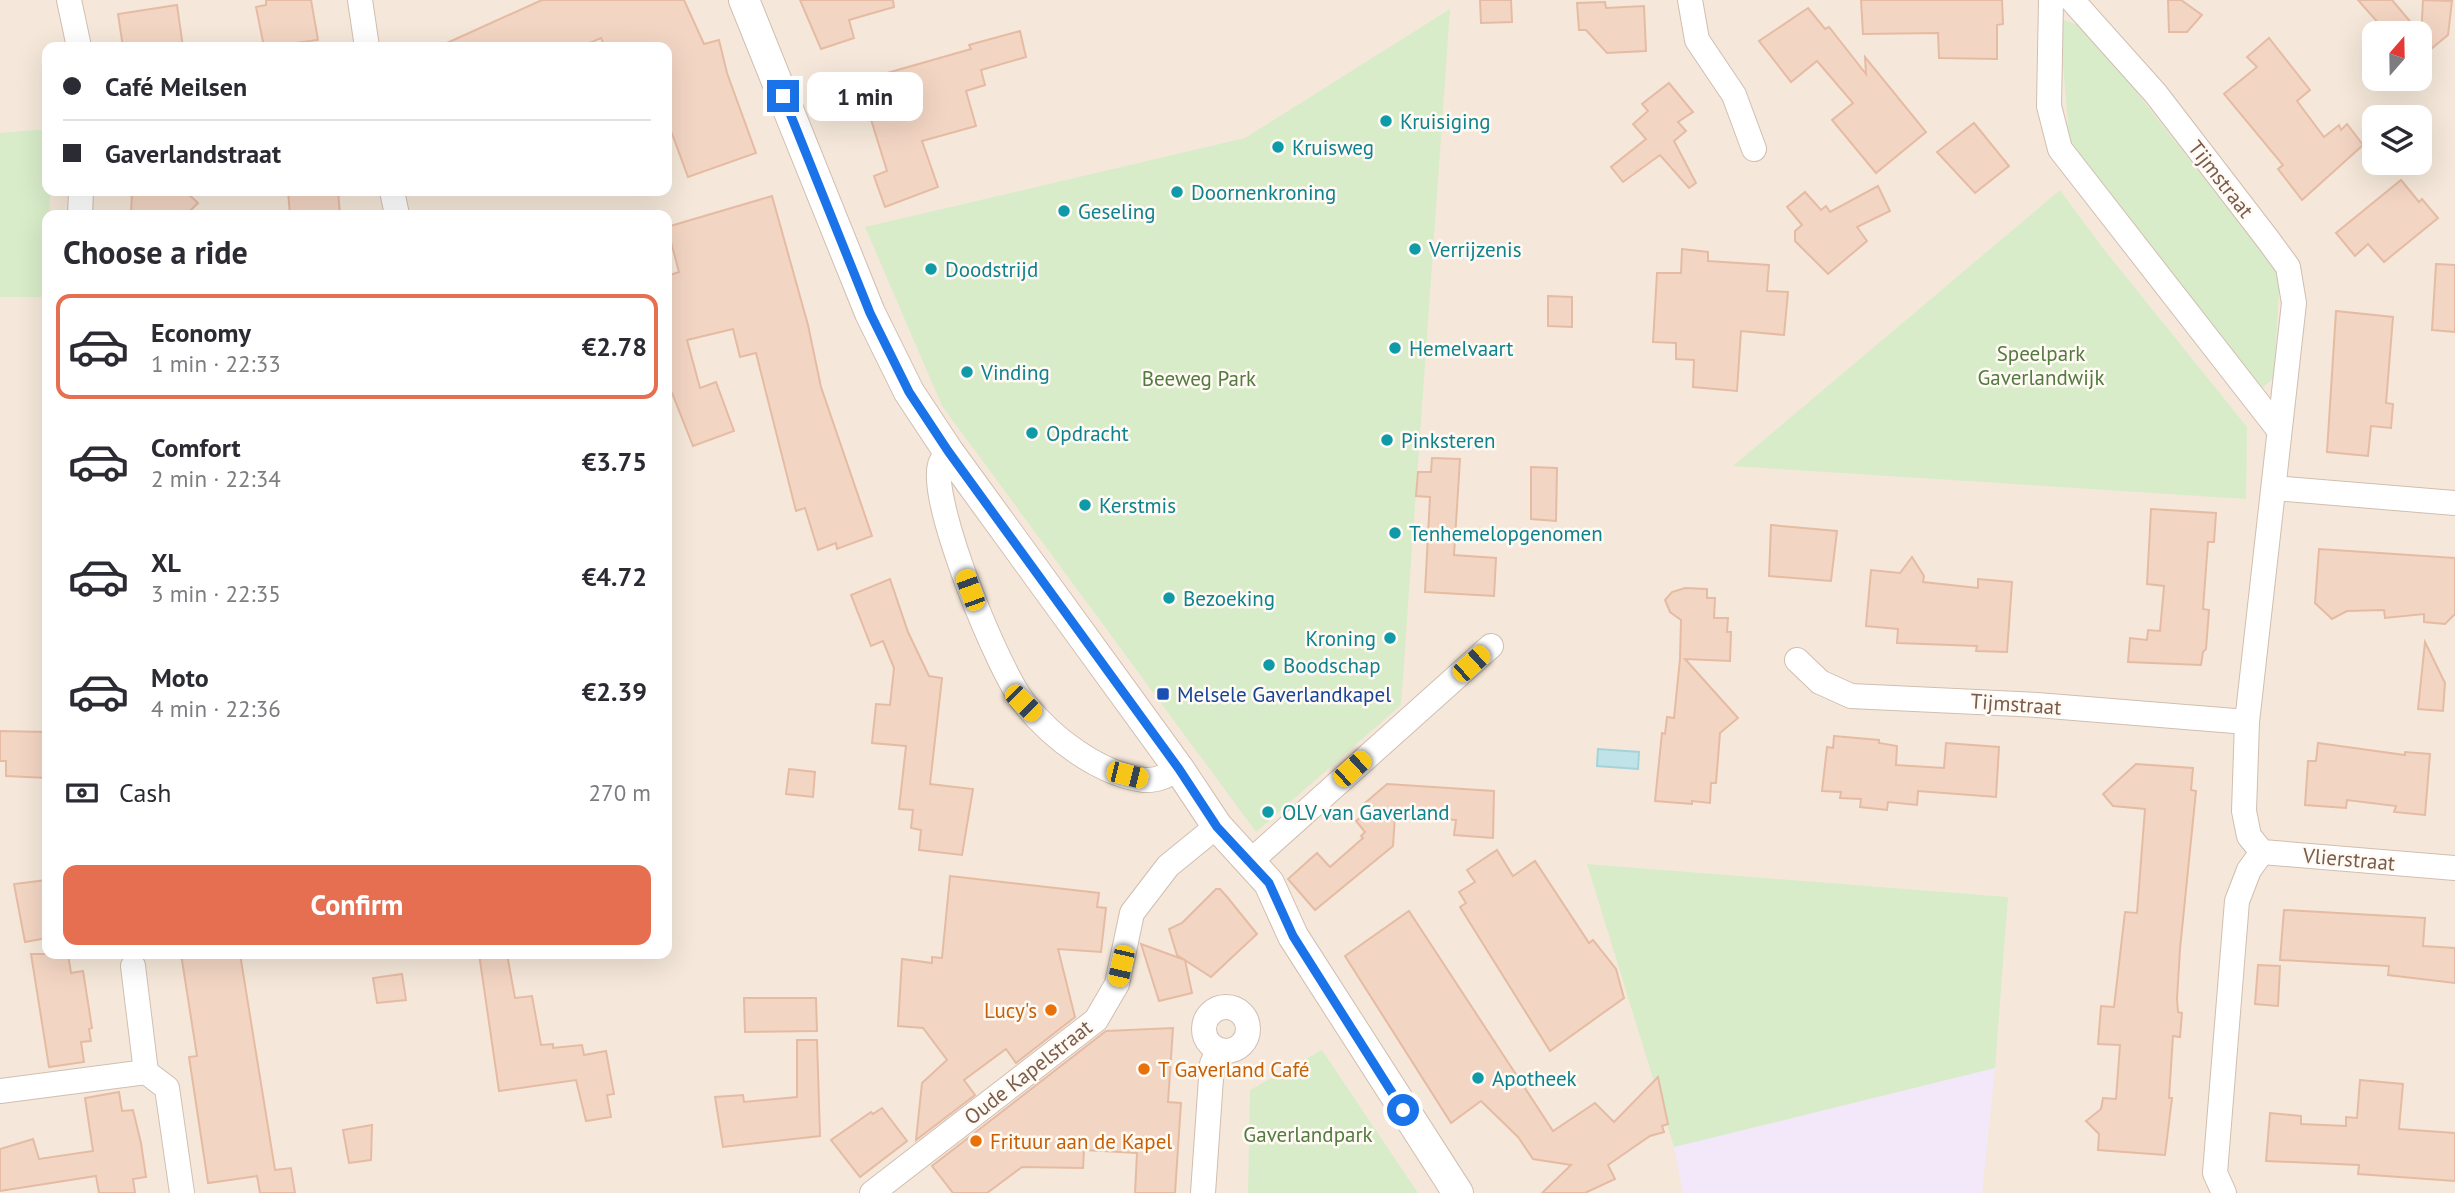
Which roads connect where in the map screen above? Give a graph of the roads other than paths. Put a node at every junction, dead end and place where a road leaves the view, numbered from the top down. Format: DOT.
graph roads {
  1 [pos="69,0"];
  2 [pos="744,0"];
  3 [pos="1690,0"];
  4 [pos="2051,0"];
  5 [pos="2072,0"];
  6 [pos="362,1"];
  7 [pos="78,42"];
  8 [pos="366,42"];
  9 [pos="1754,149"];
  10 [pos="2279,430"];
  11 [pos="948,451"];
  12 [pos="2274,488"];
  13 [pos="2455,503"];
  14 [pos="1491,646"];
  15 [pos="1797,660"];
  16 [pos="2247,722"];
  17 [pos="1179,769"];
  18 [pos="1217,827"];
  19 [pos="2256,844"];
  20 [pos="1251,861"];
  21 [pos="2455,868"];
  22 [pos="133,966"];
  23 [pos="1218,1049"];
  24 [pos="146,1072"];
  25 [pos="0,1091"];
  26 [pos="182,1193"];
  27 [pos="872,1193"];
  28 [pos="1203,1193"];
  29 [pos="1458,1193"];
  30 [pos="2224,1193"];
  1 -- 7 [label="street"];
  2 -- 11 [label="street"];
  3 -- 9 [label="street"];
  4 -- 10 [label="street"];
  5 -- 10 [label="street, Tijmstraat"];
  6 -- 8 [label="street"];
  10 -- 12 [label="street, Tijmstraat"];
  11 -- 17 [label="street"];
  11 -- 17 [label="street"];
  12 -- 13 [label="street"];
  12 -- 16 [label="street, Tijmstraat"];
  14 -- 20 [label="street"];
  15 -- 16 [label="street, Tijmstraat"];
  16 -- 19 [label="street, Tijmstraat"];
  17 -- 18 [label="street"];
  18 -- 20 [label="street"];
  18 -- 27 [label="street, Oude Kapelstraat"];
  19 -- 21 [label="street, Vlierstraat"];
  19 -- 30 [label="street"];
  20 -- 29 [label="street"];
  22 -- 24 [label="street"];
  23 -- 28 [label="street"];
  24 -- 25 [label="street"];
  24 -- 26 [label="street"];
}
